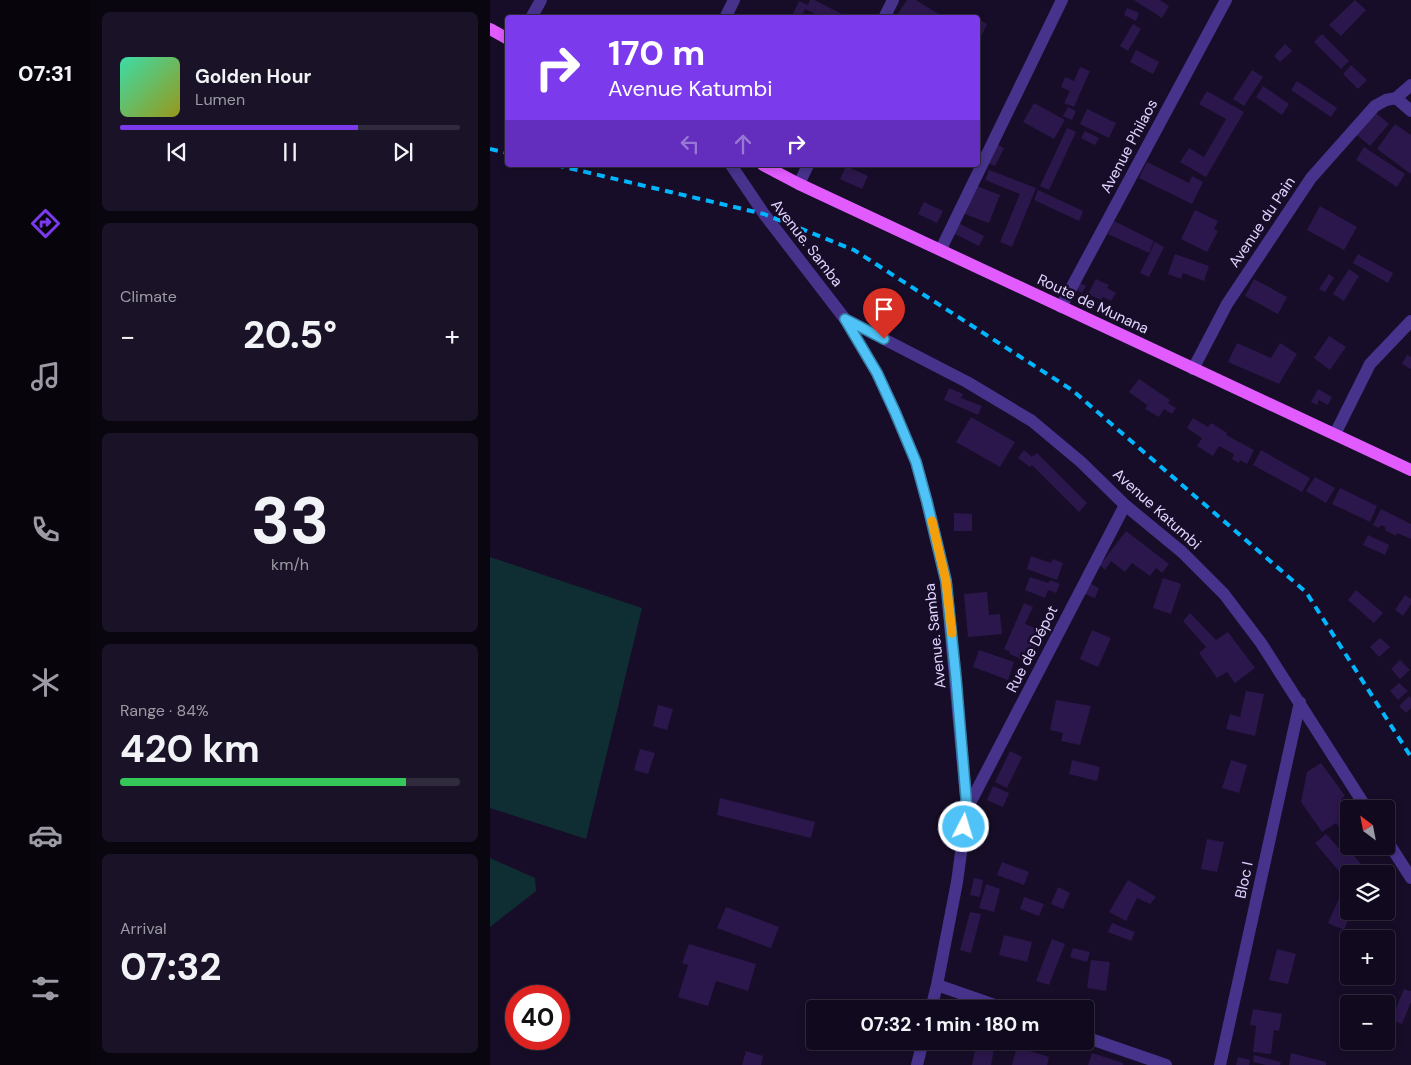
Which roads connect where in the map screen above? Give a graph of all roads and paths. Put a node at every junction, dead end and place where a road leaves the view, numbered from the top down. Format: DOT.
graph roads {
  1 [pos="541,0"];
  2 [pos="734,0"];
  3 [pos="893,0"];
  4 [pos="1062,0"];
  5 [pos="1226,0"];
  6 [pos="532,15"];
  7 [pos="726,15"];
  8 [pos="886,15"];
  9 [pos="490,29"];
  10 [pos="505,37"];
  11 [pos="1411,85"];
  12 [pos="1396,98"];
  13 [pos="1411,111"];
  14 [pos="732,167"];
  15 [pos="767,167"];
  16 [pos="807,167"];
  17 [pos="799,184"];
  18 [pos="941,249"];
  19 [pos="1061,307"];
  20 [pos="845,319"];
  21 [pos="1411,321"];
  22 [pos="1193,369"];
  23 [pos="1334,434"];
  24 [pos="1411,470"];
  25 [pos="1125,505"];
  26 [pos="1300,702"];
  27 [pos="1361,800"];
  28 [pos="967,809"];
  29 [pos="1395,853"];
  30 [pos="1411,878"];
  31 [pos="937,985"];
  32 [pos="933,1000"];
  33 [pos="980,1000"];
  34 [pos="1094,1040"];
  35 [pos="921,1050"];
  36 [pos="917,1065"];
  37 [pos="1166,1065"];
  38 [pos="1220,1065"];
  1 -- 6 [label="street"];
  2 -- 7 [label="street"];
  3 -- 8 [label="street"];
  4 -- 18 [label="street"];
  5 -- 19 [label="street, Avenue Philaos"];
  9 -- 10 [label="main road"];
  11 -- 12 [label="street"];
  12 -- 13 [label="street"];
  12 -- 22 [label="street, Avenue du Pain"];
  14 -- 20 [label="street, Avenue. Samba"];
  15 -- 17 [label="main road, Route de Munana"];
  16 -- 17 [label="street"];
  17 -- 18 [label="main road, Route de Munana"];
  18 -- 19 [label="main road, Route de Munana"];
  19 -- 22 [label="main road, Route de Munana"];
  20 -- 25 [label="street, Avenue Katumbi"];
  20 -- 28 [label="street, Avenue. Samba"];
  21 -- 23 [label="street"];
  22 -- 23 [label="main road, Route de Munana"];
  23 -- 24 [label="main road, Route de Munana"];
  25 -- 26 [label="street, Avenue Katumbi"];
  25 -- 28 [label="street, Rue de Dépot"];
  26 -- 27 [label="street, Avenue Katumbi"];
  26 -- 38 [label="street, Bloc I"];
  28 -- 31 [label="street, Avenue. Samba"];
  29 -- 30 [label="street"];
  31 -- 32 [label="street, Avenue. Samba"];
  31 -- 33 [label="street"];
  34 -- 37 [label="street"];
  35 -- 36 [label="street"];
}
